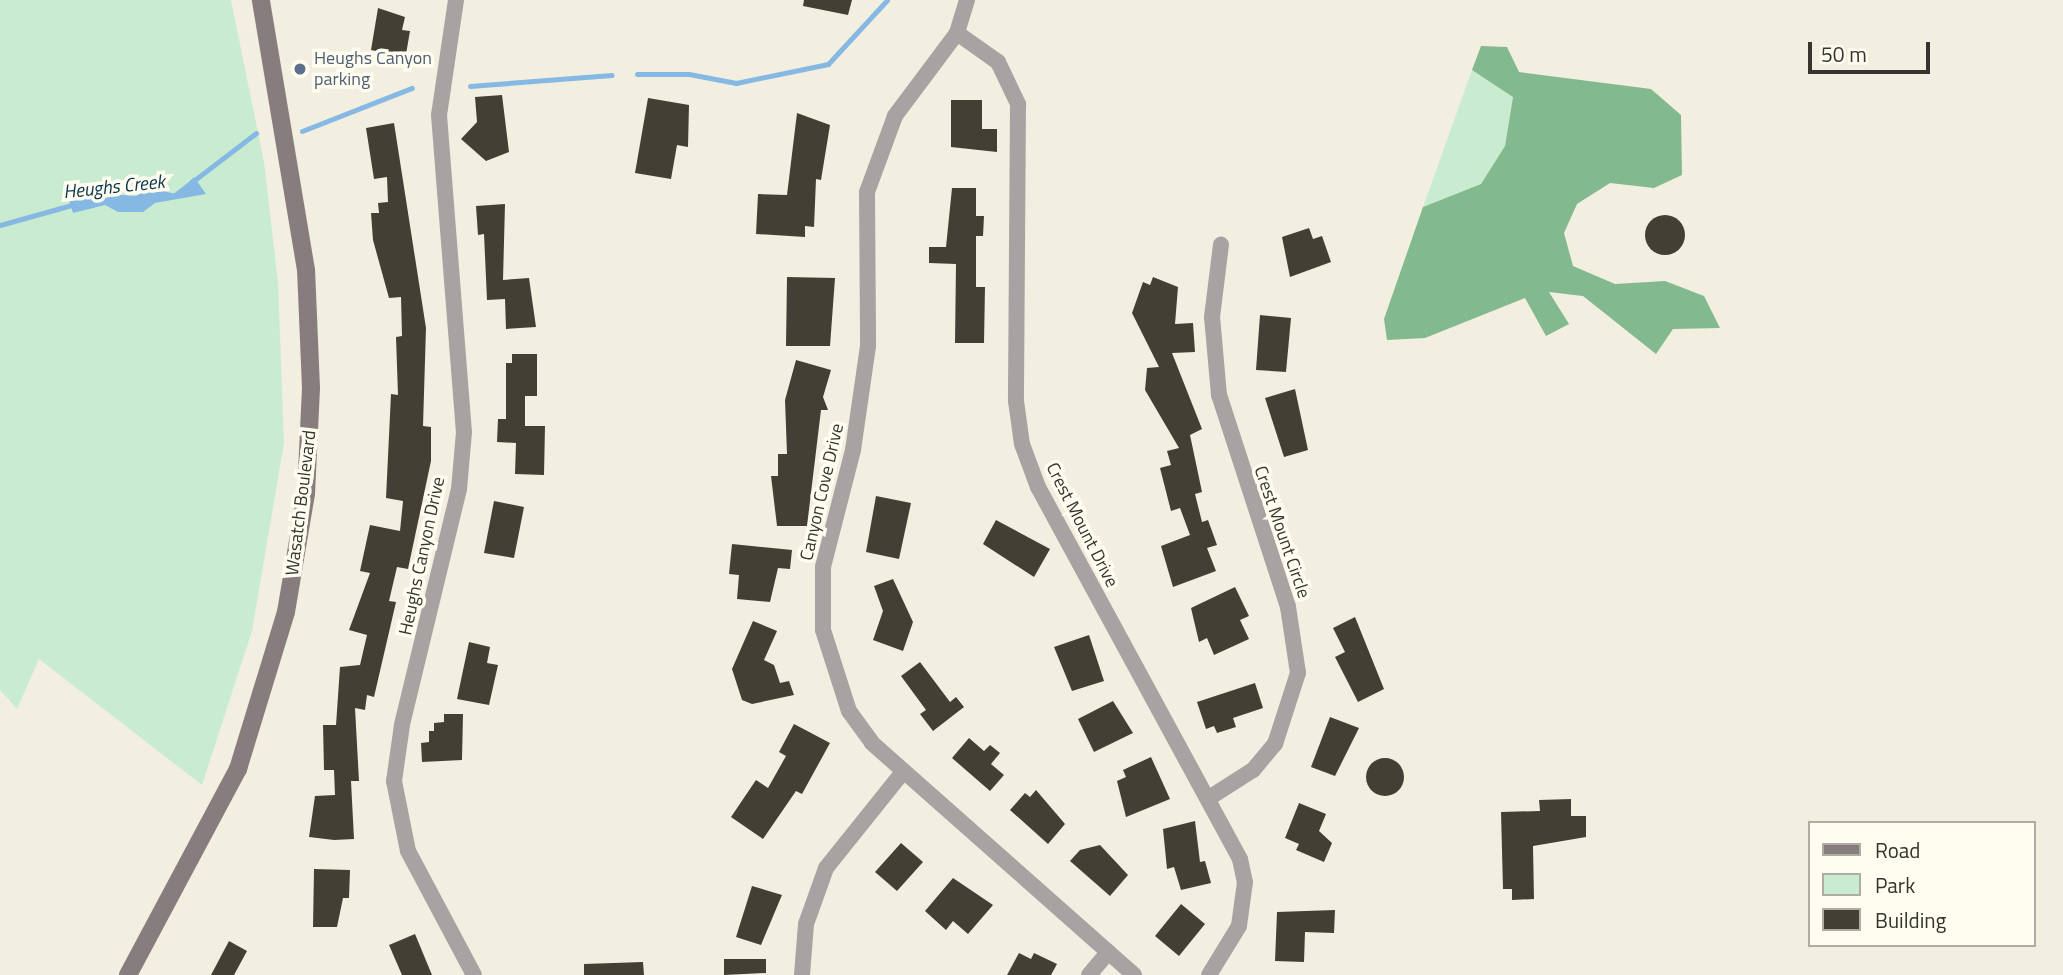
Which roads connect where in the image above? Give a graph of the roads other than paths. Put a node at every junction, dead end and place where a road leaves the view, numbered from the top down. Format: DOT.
graph roads {
  1 [pos="261,0"];
  2 [pos="456,0"];
  3 [pos="967,0"];
  4 [pos="957,33"];
  5 [pos="1221,245"];
  6 [pos="903,772"];
  7 [pos="1209,798"];
  8 [pos="1108,952"];
  9 [pos="128,975"];
  10 [pos="474,975"];
  11 [pos="802,975"];
  12 [pos="1089,975"];
  13 [pos="1134,975"];
  14 [pos="1209,975"];
  1 -- 9 [label="street, Wasatch Boulevard"];
  2 -- 10 [label="street, Heughs Canyon Drive"];
  3 -- 4 [label="street, Canyon Cove Drive"];
  4 -- 6 [label="street, Canyon Cove Drive"];
  4 -- 7 [label="street, Crest Mount Drive"];
  5 -- 7 [label="street, Crest Mount Circle"];
  6 -- 8 [label="street, Canyon Cove Drive"];
  6 -- 11 [label="street"];
  7 -- 14 [label="street, Crest Mount Drive"];
  8 -- 12 [label="street"];
  8 -- 13 [label="street, Canyon Cove Drive"];
}
